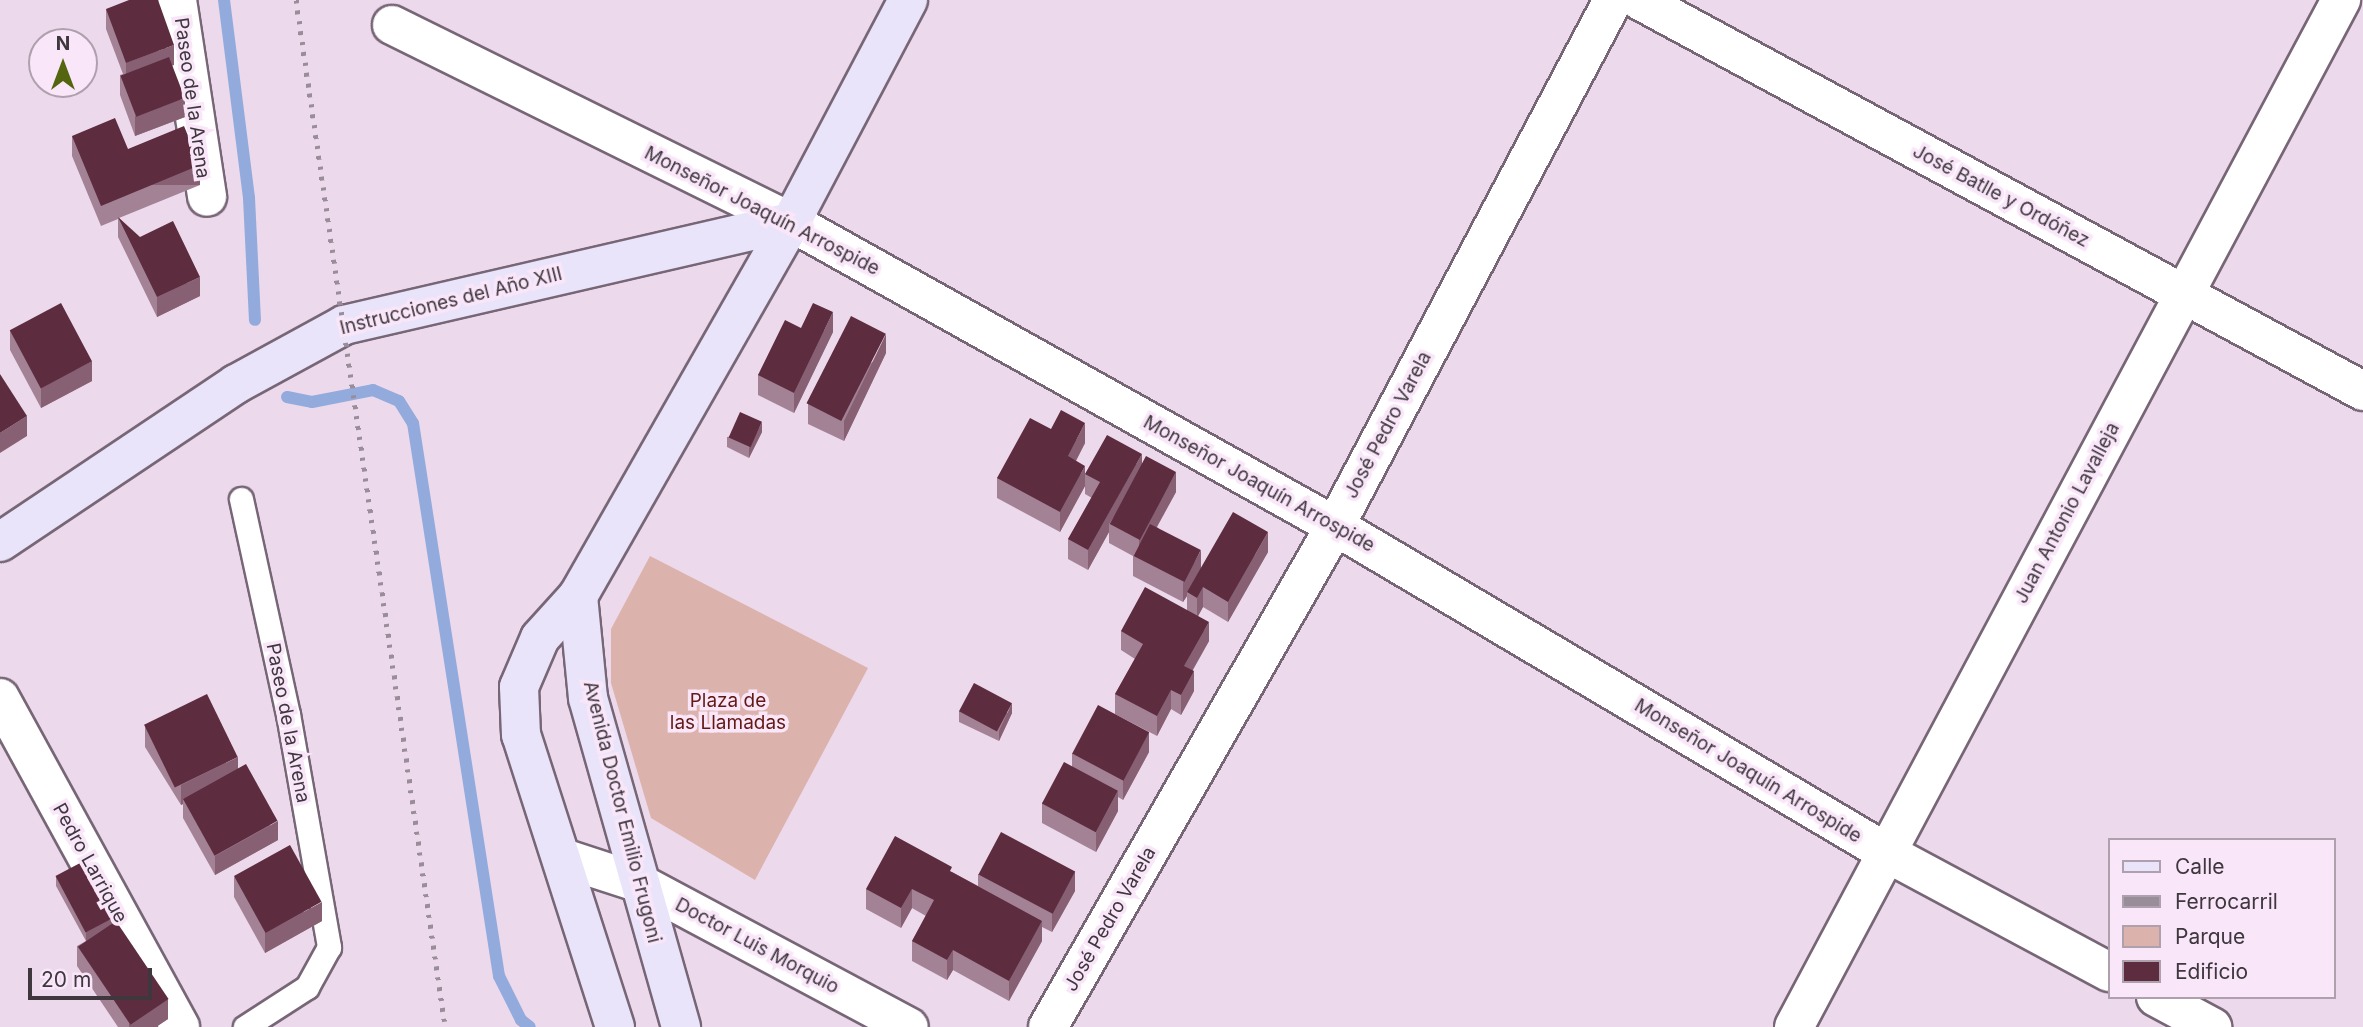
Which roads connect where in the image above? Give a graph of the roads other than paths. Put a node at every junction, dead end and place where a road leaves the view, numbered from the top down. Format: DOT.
graph roads {
  1 [pos="177,0"];
  2 [pos="908,0"];
  3 [pos="1613,0"];
  4 [pos="1639,0"];
  5 [pos="2341,0"];
  6 [pos="393,25"];
  7 [pos="206,197"];
  8 [pos="791,222"];
  9 [pos="2184,295"];
  10 [pos="2363,391"];
  11 [pos="241,499"];
  12 [pos="1335,526"];
  13 [pos="0,542"];
  14 [pos="578,596"];
  15 [pos="0,698"];
  16 [pos="1887,853"];
  17 [pos="563,858"];
  18 [pos="636,882"];
  19 [pos="2108,971"];
  20 [pos="2160,999"];
  21 [pos="180,1027"];
  22 [pos="246,1027"];
  23 [pos="615,1027"];
  24 [pos="681,1027"];
  25 [pos="909,1027"];
  26 [pos="1048,1027"];
  27 [pos="1794,1027"];
  28 [pos="2212,1027"];
  1 -- 7 [label="street, Paseo de la Arena"];
  2 -- 8 [label="street"];
  3 -- 12 [label="street, José Pedro Varela"];
  4 -- 9 [label="street, José Batlle y Ordóñez"];
  5 -- 9 [label="street, Juan Antonio Lavalleja"];
  6 -- 8 [label="street, Monseñor Joaquín Arrospide"];
  8 -- 12 [label="street, Monseñor Joaquín Arrospide"];
  8 -- 13 [label="street, Instrucciones del Año XIII"];
  8 -- 14 [label="street"];
  9 -- 10 [label="street, José Batlle y Ordóñez"];
  9 -- 16 [label="street, Juan Antonio Lavalleja"];
  11 -- 22 [label="lane, Paseo de la Arena"];
  12 -- 16 [label="street, Monseñor Joaquín Arrospide"];
  12 -- 26 [label="street, José Pedro Varela"];
  14 -- 17 [label="street"];
  14 -- 18 [label="street, Avenida Doctor Emilio Frugoni"];
  15 -- 21 [label="street, Pedro Larrique"];
  16 -- 19 [label="street, Monseñor Joaquín Arrospide"];
  16 -- 27 [label="street, Juan Antonio Lavalleja"];
  17 -- 18 [label="street, Doctor Luis Morquio"];
  17 -- 23 [label="street"];
  18 -- 24 [label="street, Avenida Doctor Emilio Frugoni"];
  18 -- 25 [label="street, Doctor Luis Morquio"];
  20 -- 28 [label="street"];
}
